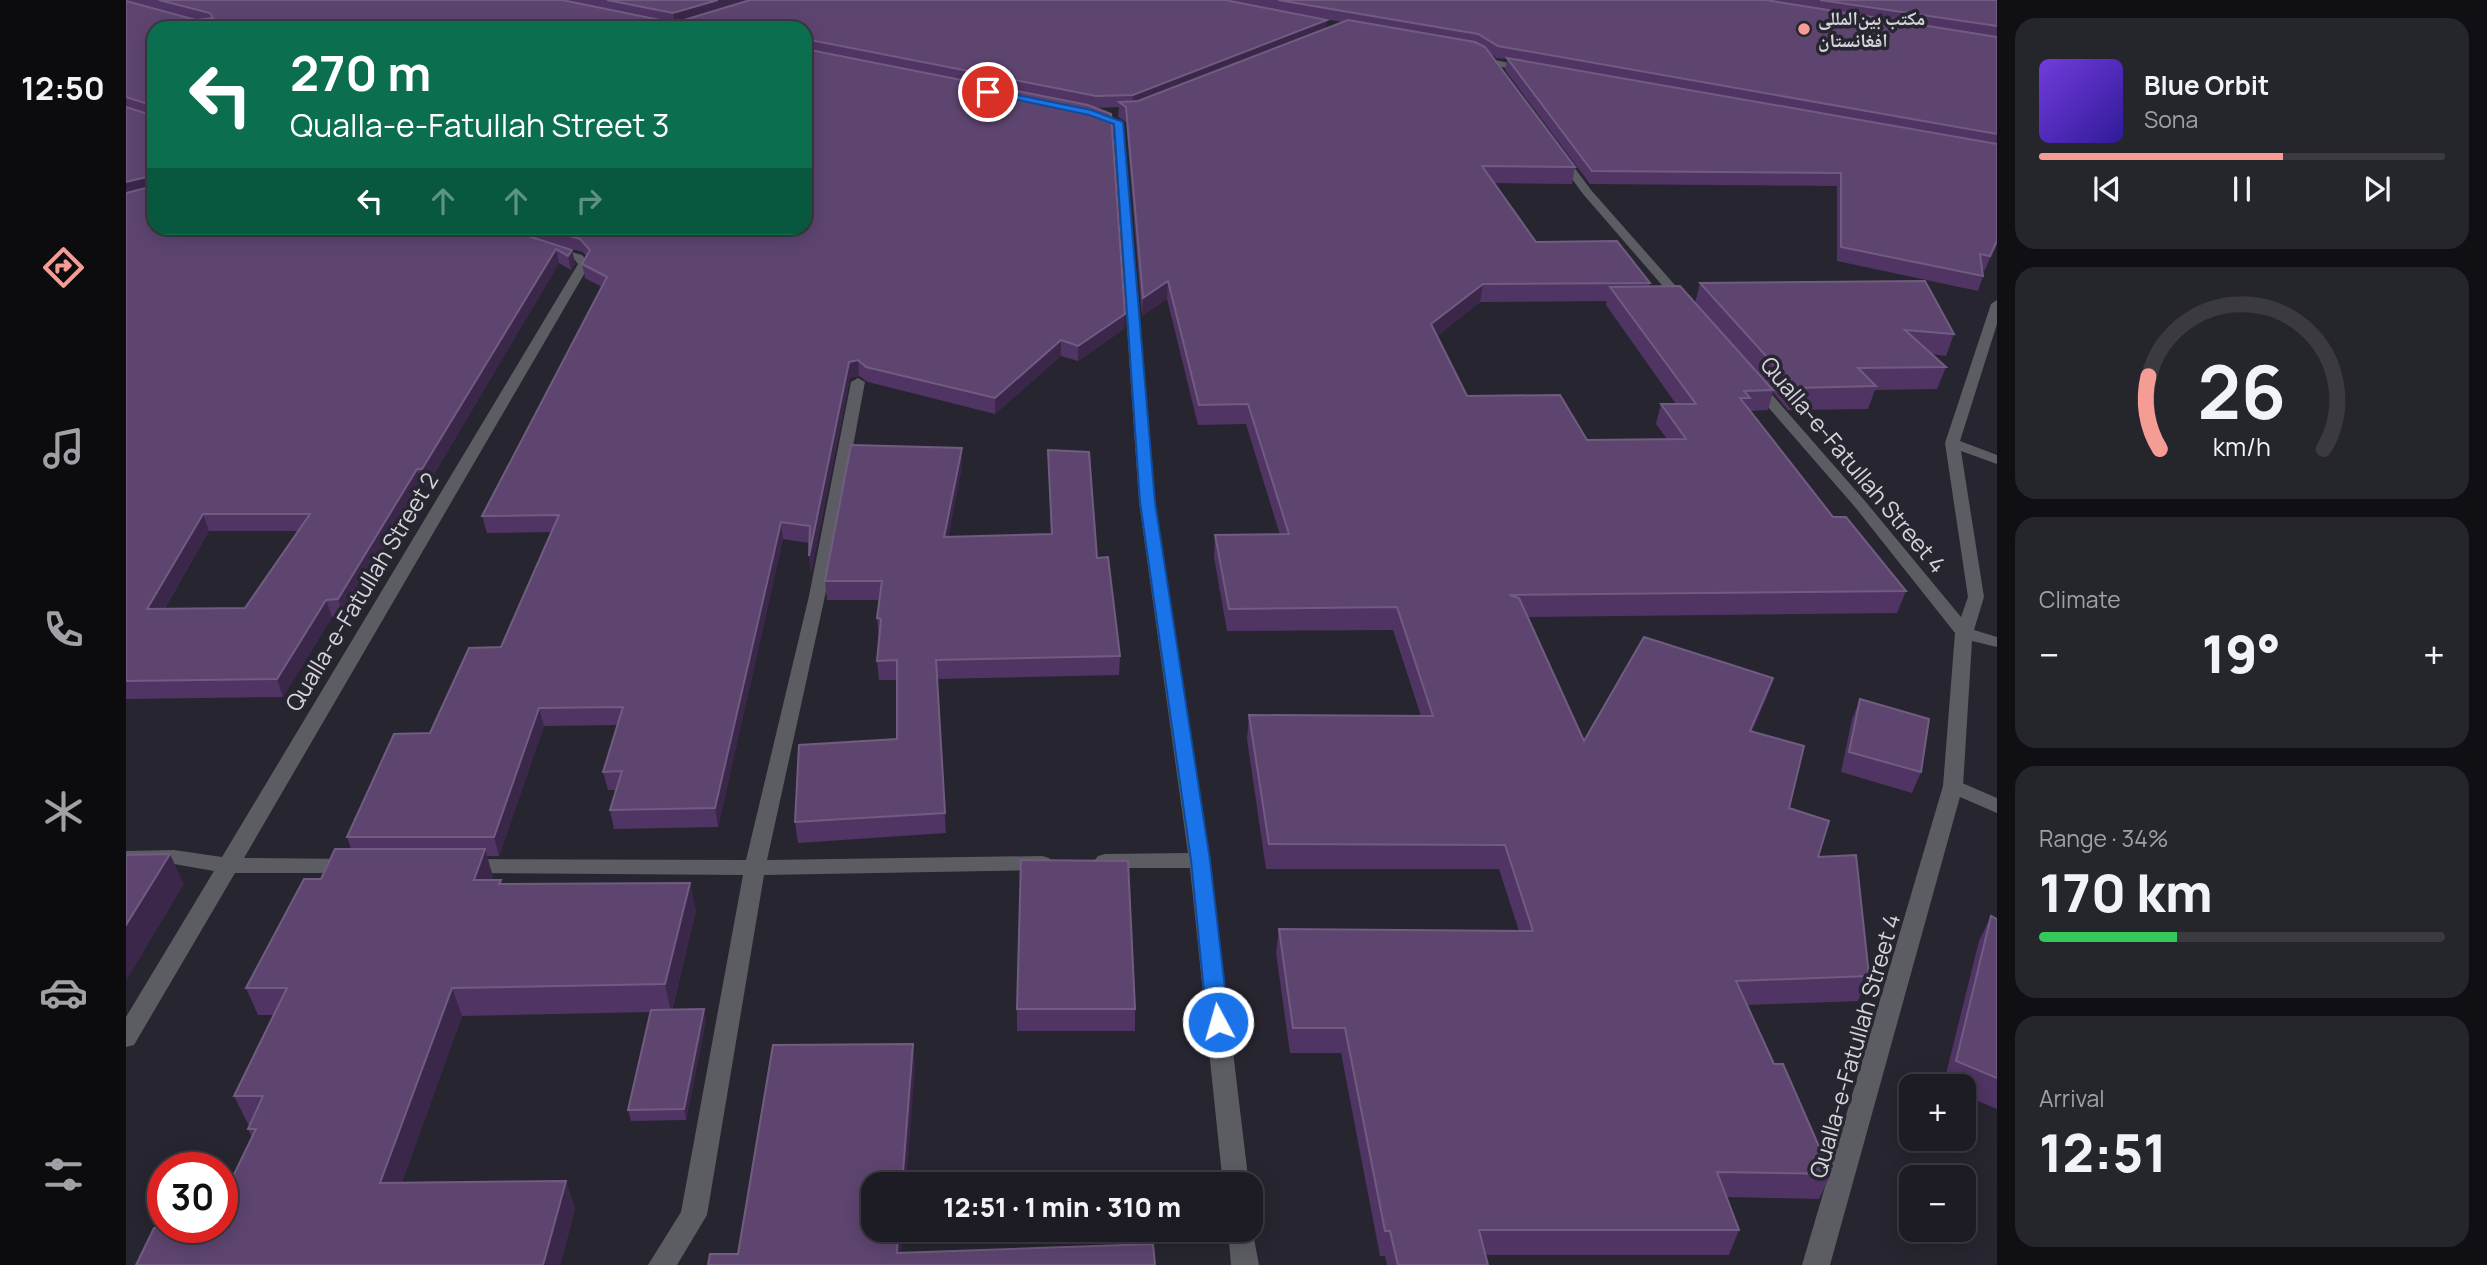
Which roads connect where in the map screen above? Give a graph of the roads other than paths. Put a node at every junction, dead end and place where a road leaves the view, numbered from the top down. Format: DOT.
graph roads {
  1 [pos="1476,51"];
  2 [pos="1491,62"];
  3 [pos="1545,73"];
  4 [pos="1507,83"];
  5 [pos="1124,111"];
  6 [pos="1555,148"];
  7 [pos="531,242"];
  8 [pos="1997,304"];
  9 [pos="1696,316"];
  10 [pos="1742,368"];
  11 [pos="858,382"];
  12 [pos="1952,443"];
  13 [pos="1997,460"];
  14 [pos="1964,633"];
  15 [pos="1997,642"];
  16 [pos="1953,786"];
  17 [pos="1997,806"];
  18 [pos="126,858"];
  19 [pos="1200,860"];
  20 [pos="1061,862"];
  21 [pos="1089,862"];
  22 [pos="226,865"];
  23 [pos="365,866"];
  24 [pos="449,866"];
  25 [pos="755,868"];
  26 [pos="126,1038"];
  27 [pos="1235,1172"];
  28 [pos="1242,1242"];
  29 [pos="662,1265"];
  30 [pos="1245,1265"];
  31 [pos="1816,1265"];
  1 -- 2 [label="street"];
  2 -- 3 [label="street"];
  2 -- 4 [label="street"];
  5 -- 19 [label="street"];
  6 -- 9 [label="street"];
  7 -- 22 [label="street, Qualla-e-Fatullah Street 2"];
  8 -- 12 [label="street"];
  10 -- 14 [label="street, Qualla-e-Fatullah Street 4"];
  11 -- 25 [label="street"];
  12 -- 13 [label="street"];
  12 -- 14 [label="street"];
  14 -- 15 [label="street"];
  14 -- 16 [label="street, Qualla-e-Fatullah Street 4"];
  16 -- 17 [label="street"];
  16 -- 31 [label="street, Qualla-e-Fatullah Street 4"];
  18 -- 22 [label="street"];
  19 -- 21 [label="street"];
  19 -- 27 [label="street"];
  20 -- 25 [label="street"];
  22 -- 23 [label="street"];
  22 -- 26 [label="street, Qualla-e-Fatullah Street 2"];
  24 -- 25 [label="street"];
  25 -- 29 [label="street"];
  28 -- 30 [label="street"];
}
